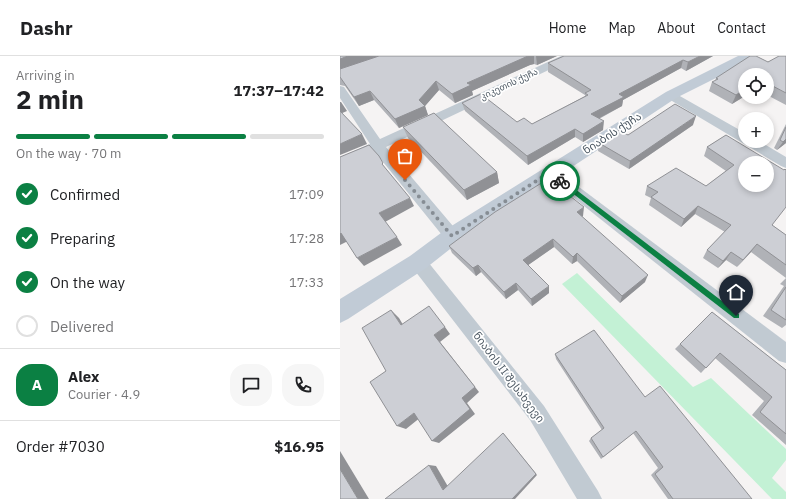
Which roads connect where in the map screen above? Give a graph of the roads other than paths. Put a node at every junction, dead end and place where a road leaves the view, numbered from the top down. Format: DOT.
graph roads {
  1 [pos="570,56"];
  2 [pos="749,56"];
  3 [pos="340,89"];
  4 [pos="671,95"];
  5 [pos="738,135"];
  6 [pos="377,145"];
  7 [pos="761,148"];
  8 [pos="340,163"];
  9 [pos="786,163"];
  10 [pos="550,172"];
  11 [pos="452,236"];
  12 [pos="418,262"];
  13 [pos="340,312"];
  14 [pos="786,354"];
  15 [pos="590,499"];
  1 -- 6 [label="street, კიკეთის ქუჩა"];
  2 -- 4 [label="street, ნიაბის ქუჩა"];
  3 -- 6 [label="street"];
  4 -- 5 [label="street"];
  4 -- 10 [label="street, ნიაბის ქუჩა"];
  6 -- 8 [label="street, კიკეთის ქუჩა"];
  6 -- 11 [label="street"];
  7 -- 9 [label="street"];
  10 -- 11 [label="street, ნიაბის ქუჩა"];
  10 -- 14 [label="street"];
  11 -- 12 [label="street, ნიაბის ქუჩა"];
  12 -- 13 [label="street, ნიაბის ქუჩა"];
  12 -- 15 [label="street, ნიაბის II შესახვევი"];
}
